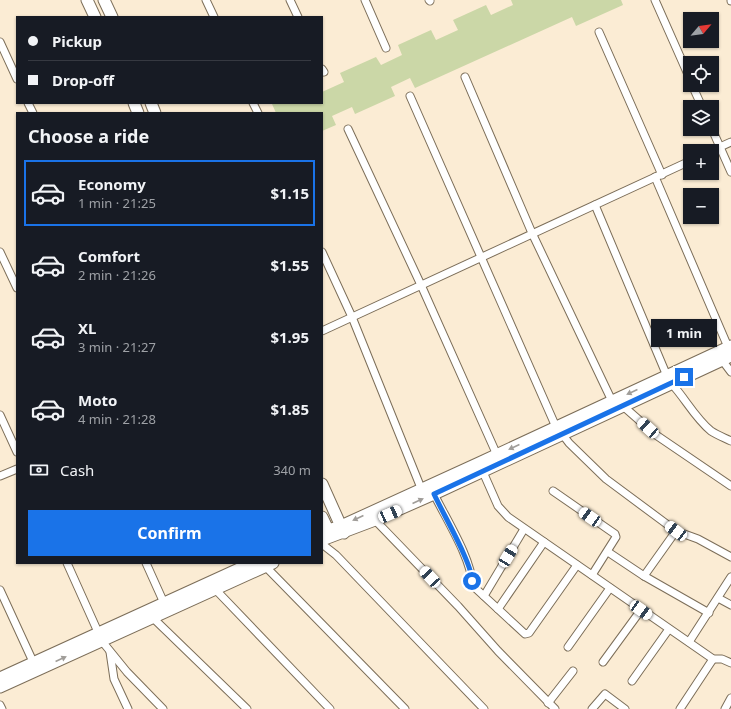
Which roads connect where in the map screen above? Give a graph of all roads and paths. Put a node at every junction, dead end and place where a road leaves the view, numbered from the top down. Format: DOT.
graph roads {
  1 [pos="87,0"];
  2 [pos="104,0"];
  3 [pos="206,0"];
  4 [pos="290,0"];
  5 [pos="365,0"];
  6 [pos="655,0"];
  7 [pos="95,16"];
  8 [pos="112,16"];
  9 [pos="214,16"];
  10 [pos="298,16"];
  11 [pos="599,32"];
  12 [pos="0,42"];
  13 [pos="386,48"];
  14 [pos="683,64"];
  15 [pos="16,77"];
  16 [pos="465,77"];
  17 [pos="410,96"];
  18 [pos="348,129"];
  19 [pos="715,136"];
  20 [pos="731,142"];
  21 [pos="720,147"];
  22 [pos="683,164"];
  23 [pos="731,172"];
  24 [pos="659,176"];
  25 [pos="595,205"];
  26 [pos="532,233"];
  27 [pos="0,252"];
  28 [pos="323,254"];
  29 [pos="482,257"];
  30 [pos="421,285"];
  31 [pos="16,286"];
  32 [pos="352,318"];
  33 [pos="323,331"];
  34 [pos="728,352"];
  35 [pos="731,372"];
  36 [pos="669,379"];
  37 [pos="612,402"];
  38 [pos="623,406"];
  39 [pos="0,415"];
  40 [pos="560,431"];
  41 [pos="731,441"];
  42 [pos="16,450"];
  43 [pos="497,455"];
  44 [pos="16,469"];
  45 [pos="483,472"];
  46 [pos="0,476"];
  47 [pos="323,486"];
  48 [pos="731,486"];
  49 [pos="421,488"];
  50 [pos="553,491"];
  51 [pos="434,494"];
  52 [pos="375,520"];
  53 [pos="323,522"];
  54 [pos="342,529"];
  55 [pos="524,529"];
  56 [pos="676,531"];
  57 [pos="326,535"];
  58 [pos="544,542"];
  59 [pos="323,545"];
  60 [pos="608,552"];
  61 [pos="731,557"];
  62 [pos="67,564"];
  63 [pos="146,564"];
  64 [pos="270,565"];
  65 [pos="577,565"];
  66 [pos="239,566"];
  67 [pos="592,575"];
  68 [pos="644,576"];
  69 [pos="731,577"];
  70 [pos="610,588"];
  71 [pos="215,589"];
  72 [pos="0,590"];
  73 [pos="484,596"];
  74 [pos="718,598"];
  75 [pos="164,603"];
  76 [pos="731,605"];
  77 [pos="498,609"];
  78 [pos="641,610"];
  79 [pos="709,613"];
  80 [pos="152,617"];
  81 [pos="669,629"];
  82 [pos="99,636"];
  83 [pos="689,642"];
  84 [pos="568,647"];
  85 [pos="110,652"];
  86 [pos="713,659"];
  87 [pos="603,662"];
  88 [pos="731,663"];
  89 [pos="36,666"];
  90 [pos="573,671"];
  91 [pos="0,678"];
  92 [pos="632,681"];
  93 [pos="0,687"];
  94 [pos="731,698"];
  95 [pos="548,703"];
  96 [pos="0,705"];
  97 [pos="2,709"];
  98 [pos="128,709"];
  99 [pos="163,709"];
  100 [pos="247,709"];
  101 [pos="330,709"];
  102 [pos="405,709"];
  103 [pos="484,709"];
  104 [pos="555,709"];
  105 [pos="592,709"];
  106 [pos="625,709"];
  107 [pos="680,709"];
  108 [pos="725,709"];
  1 -- 7 [label="main road"];
  2 -- 8 [label="main road"];
  3 -- 9 [label="street"];
  4 -- 10 [label="street"];
  5 -- 13 [label="street"];
  6 -- 14 [label="street"];
  11 -- 24 [label="street"];
  12 -- 15 [label="street"];
  16 -- 26 [label="street"];
  17 -- 29 [label="street"];
  18 -- 30 [label="street"];
  19 -- 21 [label="street"];
  20 -- 21 [label="street"];
  21 -- 23 [label="street"];
  22 -- 24 [label="street"];
  24 -- 25 [label="street"];
  24 -- 34 [label="street"];
  25 -- 26 [label="street"];
  25 -- 36 [label="street"];
  26 -- 29 [label="street"];
  26 -- 37 [label="street"];
  27 -- 31 [label="street"];
  28 -- 32 [label="street"];
  29 -- 30 [label="street"];
  29 -- 40 [label="street"];
  30 -- 32 [label="street"];
  30 -- 43 [label="street"];
  32 -- 33 [label="street"];
  32 -- 49 [label="street"];
  34 -- 35 [label="street"];
  34 -- 36 [label="main road"];
  36 -- 37 [label="main road, one-way"];
  36 -- 38 [label="main road"];
  36 -- 41 [label="street"];
  37 -- 40 [label="main road"];
  38 -- 40 [label="main road"];
  38 -- 48 [label="street"];
  39 -- 42 [label="street"];
  40 -- 43 [label="main road, one-way"];
  40 -- 45 [label="main road"];
  40 -- 56 [label="street"];
  43 -- 49 [label="main road"];
  44 -- 46 [label="street"];
  45 -- 51 [label="main road"];
  45 -- 55 [label="street"];
  47 -- 54 [label="main road"];
  49 -- 54 [label="main road, one-way"];
  50 -- 60 [label="street"];
  52 -- 51 [label="main road, one-way"];
  51 -- 73 [label="street"];
  52 -- 54 [label="main road"];
  52 -- 95 [label="street"];
  53 -- 57 [label="main road"];
  54 -- 57 [label="main road"];
  55 -- 58 [label="street"];
  55 -- 73 [label="street"];
  56 -- 61 [label="street"];
  56 -- 68 [label="street"];
  58 -- 65 [label="street"];
  58 -- 77 [label="street"];
  59 -- 103 [label="street"];
  60 -- 67 [label="street"];
  60 -- 68 [label="street"];
  62 -- 82 [label="street"];
  63 -- 75 [label="street"];
  64 -- 71 [label="main road"];
  64 -- 102 [label="street"];
  65 -- 67 [label="street"];
  65 -- 77 [label="street"];
  66 -- 75 [label="main road"];
  67 -- 70 [label="street"];
  68 -- 79 [label="street"];
  69 -- 74 [label="street"];
  70 -- 78 [label="street"];
  70 -- 84 [label="street"];
  71 -- 80 [label="main road"];
  71 -- 101 [label="street"];
  72 -- 89 [label="street"];
  73 -- 77 [label="street"];
  74 -- 76 [label="street"];
  74 -- 79 [label="street"];
  75 -- 82 [label="main road"];
  78 -- 81 [label="street"];
  78 -- 87 [label="street"];
  79 -- 83 [label="street"];
  80 -- 82 [label="main road"];
  80 -- 100 [label="street"];
  81 -- 83 [label="street"];
  81 -- 92 [label="street"];
  82 -- 85 [label="street"];
  82 -- 89 [label="main road"];
  83 -- 86 [label="street"];
  85 -- 98 [label="street"];
  85 -- 99 [label="street"];
  86 -- 88 [label="street"];
  86 -- 107 [label="street"];
  89 -- 91 [label="main road"];
  89 -- 93 [label="main road"];
  90 -- 95 [label="street"];
  94 -- 108 [label="street"];
  95 -- 104 [label="street"];
  96 -- 97 [label="street"];
  105 -- 106 [label="street"];
}
